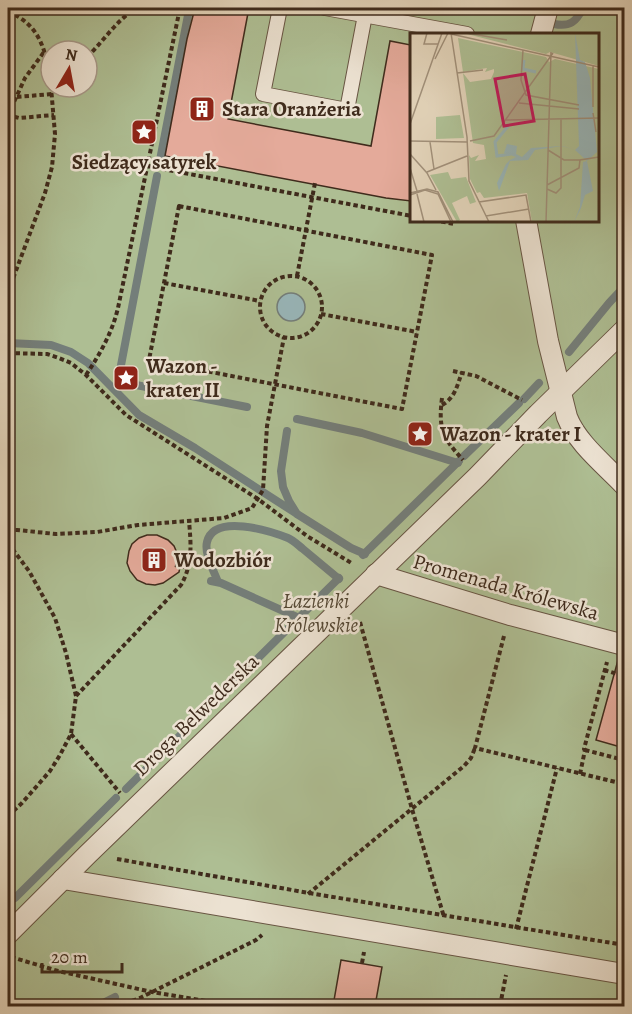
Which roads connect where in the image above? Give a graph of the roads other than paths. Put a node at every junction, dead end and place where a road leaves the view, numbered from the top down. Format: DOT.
graph roads {
  1 [pos="280,8"];
  2 [pos="325,8"];
  3 [pos="549,8"];
  4 [pos="365,15"];
  5 [pos="462,33"];
  6 [pos="540,33"];
  7 [pos="526,222"];
  8 [pos="624,330"];
  9 [pos="560,393"];
  10 [pos="624,485"];
  11 [pos="376,574"];
  12 [pos="624,645"];
  13 [pos="63,879"];
  14 [pos="8,934"];
  15 [pos="624,974"];
  1 -- 4 [label="lane"];
  2 -- 4 [label="lane"];
  3 -- 6 [label="street"];
  4 -- 5 [label="lane"];
  7 -- 9 [label="street"];
  8 -- 9 [label="street, Droga Belwederska"];
  9 -- 10 [label="street"];
  9 -- 11 [label="street, Droga Belwederska"];
  11 -- 12 [label="street, Promenada Królewska"];
  11 -- 13 [label="street, Droga Belwederska"];
  13 -- 14 [label="street, Droga Belwederska"];
  13 -- 15 [label="street"];
}
